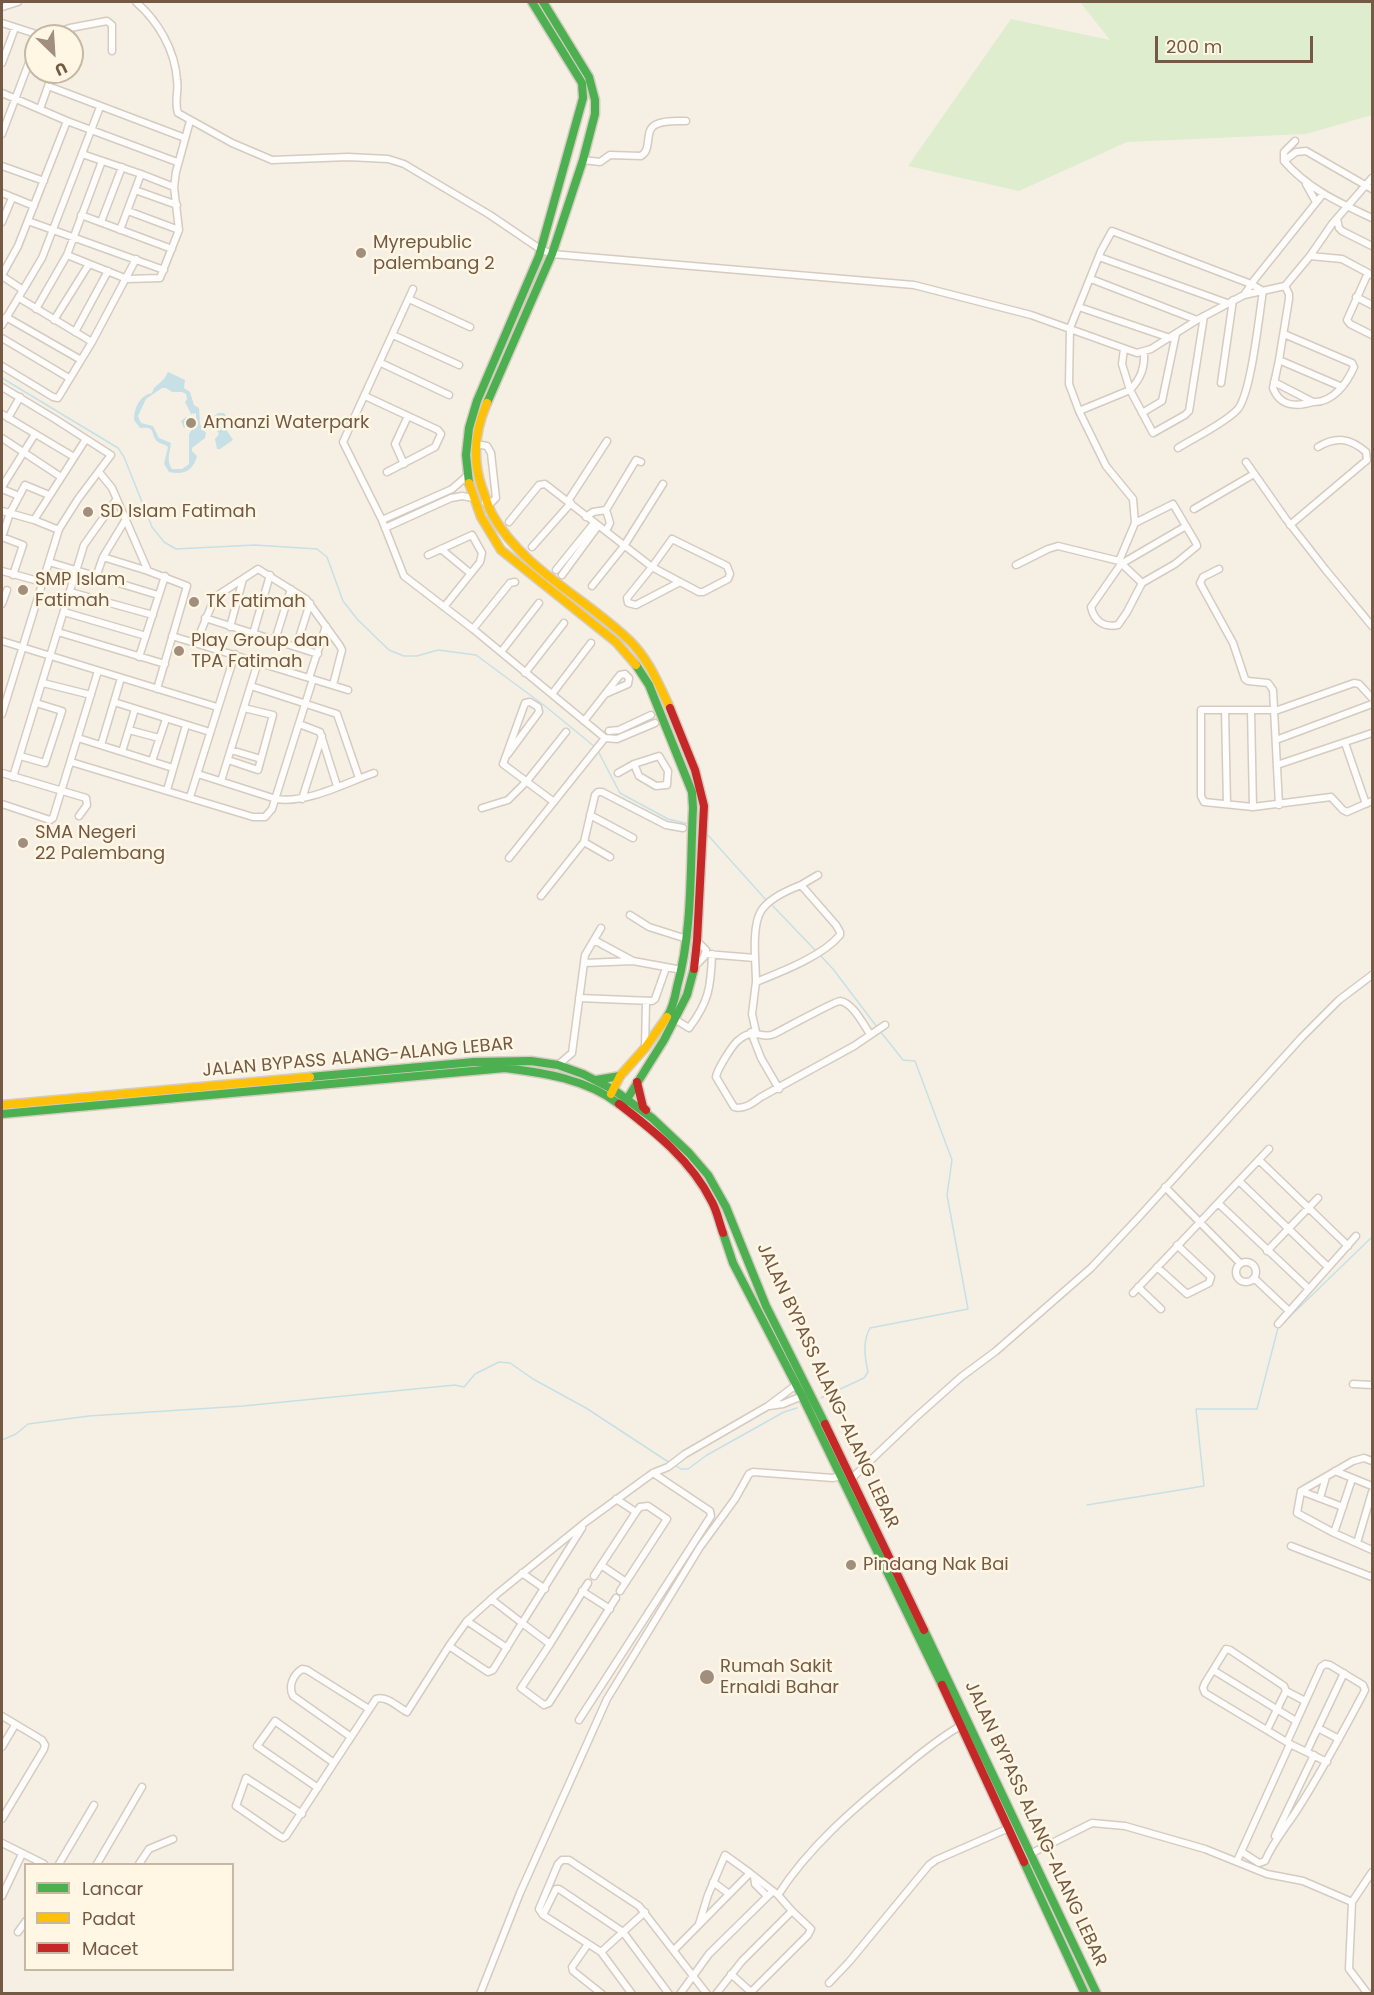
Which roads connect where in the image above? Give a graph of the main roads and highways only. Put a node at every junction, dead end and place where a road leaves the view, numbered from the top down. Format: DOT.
graph roads {
  1 [pos="531,2"];
  2 [pos="543,2"];
  3 [pos="523,555"];
  4 [pos="516,563"];
  5 [pos="695,876"];
  6 [pos="690,886"];
  7 [pos="700,888"];
  8 [pos="692,940"];
  9 [pos="623,1074"];
  10 [pos="596,1080"];
  11 [pos="638,1080"];
  12 [pos="612,1093"];
  13 [pos="625,1103"];
  14 [pos="2,1105"];
  15 [pos="2,1114"];
  16 [pos="652,1118"];
  17 [pos="809,1401"];
  18 [pos="965,1724"];
  19 [pos="1085,1994"];
  20 [pos="1097,1994"];
  1 -- 4 [label="main road"];
  2 -- 3 [label="main road"];
  3 -- 4 [label="main road"];
  3 -- 5 [label="main road"];
  4 -- 5 [label="main road"];
  5 -- 6 [label="main road"];
  5 -- 7 [label="main road"];
  6 -- 7 [label="main road"];
  6 -- 8 [label="main road"];
  7 -- 8 [label="main road"];
  8 -- 9 [label="main road"];
  8 -- 11 [label="main road"];
  9 -- 10 [label="main road"];
  9 -- 11 [label="main road"];
  9 -- 12 [label="main road"];
  10 -- 12 [label="main road, JALAN BYPASS ALANG-ALANG LEBAR"];
  10 -- 14 [label="main road, JALAN BYPASS ALANG-ALANG LEBAR"];
  11 -- 13 [label="main road"];
  11 -- 16 [label="main road"];
  12 -- 13 [label="main road, JALAN BYPASS ALANG-ALANG LEBAR"];
  12 -- 15 [label="main road, JALAN BYPASS ALANG-ALANG LEBAR"];
  13 -- 16 [label="main road, JALAN BYPASS ALANG-ALANG LEBAR"];
  13 -- 17 [label="main road, JALAN BYPASS ALANG-ALANG LEBAR"];
  16 -- 17 [label="main road, JALAN BYPASS ALANG-ALANG LEBAR"];
  17 -- 18 [label="main road, JALAN BYPASS ALANG-ALANG LEBAR"];
  17 -- 18 [label="main road, JALAN BYPASS ALANG-ALANG LEBAR"];
  18 -- 19 [label="main road, JALAN BYPASS ALANG-ALANG LEBAR"];
  18 -- 20 [label="main road, JALAN BYPASS ALANG-ALANG LEBAR"];
}
